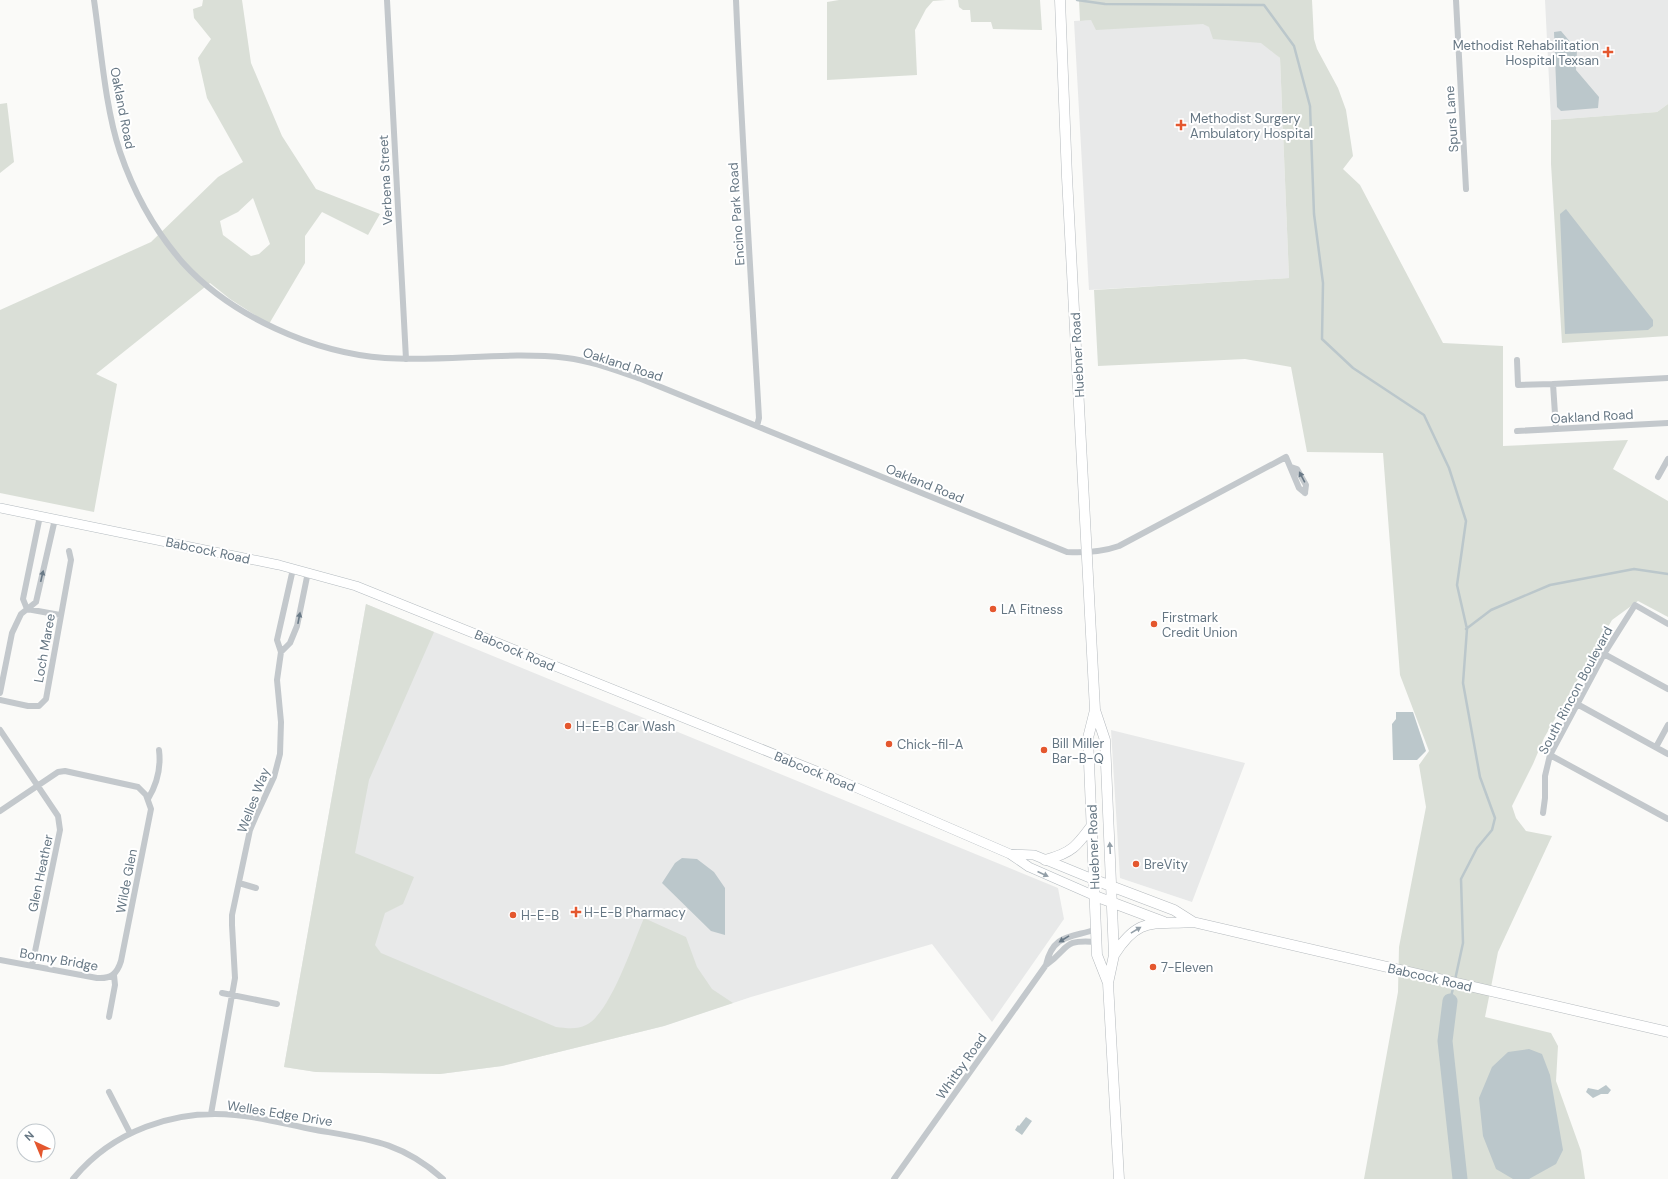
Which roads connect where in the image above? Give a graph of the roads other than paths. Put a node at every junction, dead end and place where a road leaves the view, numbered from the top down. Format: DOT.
graph roads {
  1 [pos="94,0"];
  2 [pos="386,0"];
  3 [pos="736,0"];
  4 [pos="1060,0"];
  5 [pos="1456,0"];
  6 [pos="1466,189"];
  7 [pos="406,359"];
  8 [pos="1516,360"];
  9 [pos="1668,378"];
  10 [pos="1553,384"];
  11 [pos="1668,423"];
  12 [pos="758,426"];
  13 [pos="1556,429"];
  14 [pos="1517,431"];
  15 [pos="1668,459"];
  16 [pos="1291,467"];
  17 [pos="1658,477"];
  18 [pos="0,508"];
  19 [pos="40,516"];
  20 [pos="55,519"];
  21 [pos="69,551"];
  22 [pos="1086,553"];
  23 [pos="293,569"];
  24 [pos="308,572"];
  25 [pos="27,609"];
  26 [pos="60,615"];
  27 [pos="1668,624"];
  28 [pos="280,652"];
  29 [pos="1604,654"];
  30 [pos="1668,689"];
  31 [pos="0,693"];
  32 [pos="0,700"];
  33 [pos="1577,704"];
  34 [pos="1095,710"];
  35 [pos="1668,725"];
  36 [pos="0,730"];
  37 [pos="1656,747"];
  38 [pos="159,750"];
  39 [pos="1668,754"];
  40 [pos="1550,755"];
  41 [pos="37,786"];
  42 [pos="148,799"];
  43 [pos="0,811"];
  44 [pos="1543,813"];
  45 [pos="1668,819"];
  46 [pos="1093,824"];
  47 [pos="1010,854"];
  48 [pos="1045,860"];
  49 [pos="1095,880"];
  50 [pos="239,883"];
  51 [pos="1112,887"];
  52 [pos="256,888"];
  53 [pos="1095,896"];
  54 [pos="1112,903"];
  55 [pos="1193,922"];
  56 [pos="1169,924"];
  57 [pos="1096,930"];
  58 [pos="1097,942"];
  59 [pos="1114,955"];
  60 [pos="0,960"];
  61 [pos="1046,965"];
  62 [pos="32,966"];
  63 [pos="114,975"];
  64 [pos="1108,983"];
  65 [pos="222,993"];
  66 [pos="233,996"];
  67 [pos="277,1004"];
  68 [pos="109,1017"];
  69 [pos="1668,1032"];
  70 [pos="109,1092"];
  71 [pos="211,1114"];
  72 [pos="130,1133"];
  73 [pos="73,1179"];
  74 [pos="443,1179"];
  75 [pos="894,1179"];
  76 [pos="1119,1179"];
  1 -- 7 [label="street, Oakland Road"];
  2 -- 7 [label="street, Verbena Street"];
  3 -- 12 [label="street, Encino Park Road"];
  4 -- 22 [label="main road, Huebner Road"];
  5 -- 6 [label="street, Spurs Lane"];
  7 -- 12 [label="street, Oakland Road"];
  8 -- 10 [label="street"];
  9 -- 10 [label="street"];
  10 -- 13 [label="street"];
  11 -- 13 [label="street, Oakland Road"];
  12 -- 22 [label="street, Oakland Road"];
  13 -- 14 [label="street, Oakland Road"];
  15 -- 17 [label="street"];
  16 -- 22 [label="street, Oakland Road"];
  18 -- 19 [label="main road, Babcock Road"];
  19 -- 20 [label="main road, Babcock Road"];
  19 -- 25 [label="street"];
  20 -- 23 [label="main road, Babcock Road"];
  25 -- 20 [label="street, one-way"];
  21 -- 26 [label="street, Loch Maree"];
  22 -- 34 [label="main road, Huebner Road"];
  23 -- 24 [label="main road, Babcock Road"];
  23 -- 28 [label="street, Welles Way"];
  28 -- 24 [label="street, one-way"];
  24 -- 47 [label="main road, Babcock Road"];
  25 -- 26 [label="street"];
  25 -- 31 [label="street"];
  26 -- 32 [label="street, Loch Maree"];
  27 -- 29 [label="street, South Rincon Boulevard"];
  28 -- 50 [label="street, Welles Way"];
  29 -- 30 [label="street"];
  29 -- 33 [label="street, South Rincon Boulevard"];
  33 -- 37 [label="street"];
  33 -- 40 [label="street, South Rincon Boulevard"];
  34 -- 46 [label="main road, Huebner Road"];
  51 -- 34 [label="main road, Huebner Road, one-way"];
  35 -- 37 [label="street"];
  36 -- 41 [label="street, Glen Heather"];
  37 -- 39 [label="street"];
  38 -- 42 [label="street, Wilde Glen"];
  40 -- 44 [label="street, South Rincon Boulevard"];
  40 -- 45 [label="street"];
  41 -- 42 [label="street"];
  41 -- 43 [label="street"];
  41 -- 62 [label="street, Glen Heather"];
  42 -- 63 [label="street, Wilde Glen"];
  46 -- 48 [label="main road"];
  46 -- 49 [label="main road, Huebner Road"];
  47 -- 48 [label="main road, Babcock Road"];
  47 -- 53 [label="main road, Babcock Road, one-way"];
  48 -- 49 [label="main road, Babcock Road"];
  49 -- 51 [label="main road, Babcock Road"];
  49 -- 53 [label="main road, Huebner Road"];
  50 -- 52 [label="street"];
  50 -- 66 [label="street, Welles Way"];
  51 -- 54 [label="main road, Huebner Road"];
  51 -- 55 [label="main road, Babcock Road"];
  53 -- 54 [label="main road, Babcock Road"];
  53 -- 57 [label="main road, Huebner Road"];
  54 -- 56 [label="main road, Babcock Road"];
  54 -- 59 [label="main road, Huebner Road"];
  55 -- 56 [label="main road, Babcock Road"];
  55 -- 69 [label="main road, Babcock Road"];
  59 -- 56 [label="main road, one-way"];
  57 -- 58 [label="main road, Huebner Road"];
  57 -- 61 [label="street, Whitby Road, one-way"];
  58 -- 61 [label="street, Whitby Road"];
  58 -- 64 [label="main road, Huebner Road"];
  59 -- 64 [label="main road, Huebner Road"];
  60 -- 62 [label="street, Bonny Bridge"];
  61 -- 75 [label="street, Whitby Road"];
  62 -- 63 [label="street, Bonny Bridge"];
  63 -- 68 [label="street, Wilde Glen"];
  64 -- 76 [label="main road, Huebner Road"];
  65 -- 66 [label="street"];
  66 -- 67 [label="street"];
  66 -- 71 [label="street, Welles Way"];
  70 -- 72 [label="street"];
  71 -- 72 [label="street, Welles Edge Drive"];
  71 -- 74 [label="street, Welles Edge Drive"];
  72 -- 73 [label="street, Welles Edge Drive"];
}
